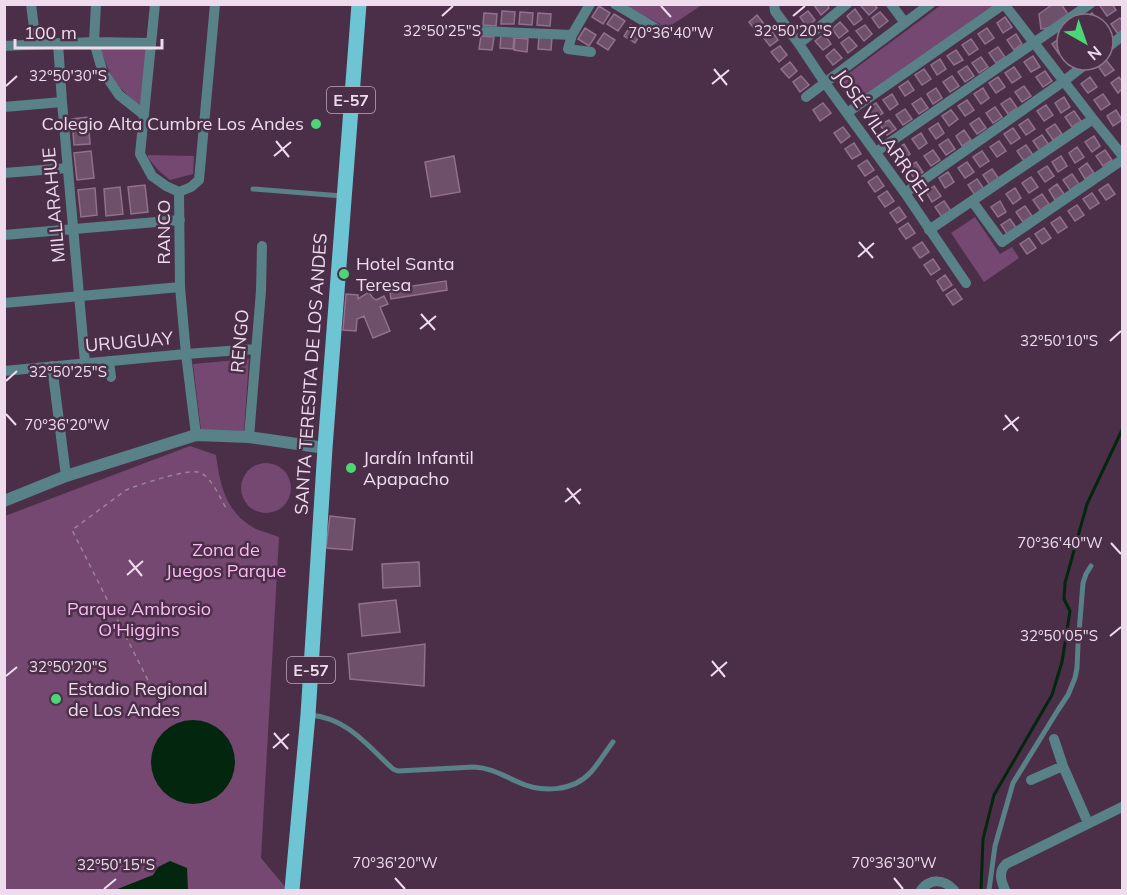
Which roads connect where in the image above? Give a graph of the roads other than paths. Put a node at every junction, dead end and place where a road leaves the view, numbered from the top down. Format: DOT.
graph roads {
  1 [pos="31,4"];
  2 [pos="96,4"];
  3 [pos="155,4"];
  4 [pos="215,4"];
  5 [pos="359,4"];
  6 [pos="590,4"];
  7 [pos="615,4"];
  8 [pos="847,4"];
  9 [pos="891,4"];
  10 [pos="930,4"];
  11 [pos="1004,4"];
  12 [pos="1090,4"];
  13 [pos="777,6"];
  14 [pos="905,23"];
  15 [pos="482,31"];
  16 [pos="662,32"];
  17 [pos="572,35"];
  18 [pos="94,42"];
  19 [pos="58,43"];
  20 [pos="152,43"];
  21 [pos="36,44"];
  22 [pos="799,44"];
  23 [pos="1035,44"];
  24 [pos="4,46"];
  25 [pos="591,52"];
  26 [pos="1076,72"];
  27 [pos="1064,81"];
  28 [pos="825,83"];
  29 [pos="806,97"];
  30 [pos="62,102"];
  31 [pos="4,107"];
  32 [pos="847,113"];
  33 [pos="143,114"];
  34 [pos="1093,119"];
  35 [pos="876,152"];
  36 [pos="1122,155"];
  37 [pos="1122,160"];
  38 [pos="68,168"];
  39 [pos="4,173"];
  40 [pos="253,189"];
  41 [pos="179,192"];
  42 [pos="905,193"];
  43 [pos="344,196"];
  44 [pos="972,201"];
  45 [pos="180,220"];
  46 [pos="73,230"];
  47 [pos="929,230"];
  48 [pos="4,235"];
  49 [pos="262,246"];
  50 [pos="966,283"];
  51 [pos="180,287"];
  52 [pos="79,297"];
  53 [pos="4,303"];
  54 [pos="256,349"];
  55 [pos="186,354"];
  56 [pos="109,361"];
  57 [pos="85,363"];
  58 [pos="52,366"];
  59 [pos="4,371"];
  60 [pos="111,377"];
  61 [pos="196,435"];
  62 [pos="249,437"];
  63 [pos="325,448"];
  64 [pos="66,476"];
  65 [pos="4,501"];
  66 [pos="1091,566"];
  67 [pos="308,715"];
  68 [pos="1054,739"];
  69 [pos="613,741"];
  70 [pos="1063,766"];
  71 [pos="1031,780"];
  72 [pos="1122,807"];
  73 [pos="1088,823"];
  74 [pos="292,891"];
  75 [pos="921,891"];
  76 [pos="954,891"];
  77 [pos="989,891"];
  78 [pos="1005,891"];
  1 -- 21 [label="street"];
  2 -- 18 [label="street"];
  3 -- 20 [label="street"];
  4 -- 41 [label="street, RANCO"];
  5 -- 43 [label="main road, SANTA TERESITA DE LOS ANDES / E-57"];
  6 -- 17 [label="street"];
  7 -- 16 [label="street"];
  8 -- 22 [label="street"];
  9 -- 14 [label="street"];
  10 -- 14 [label="street"];
  11 -- 23 [label="street"];
  11 -- 32 [label="street"];
  12 -- 23 [label="street"];
  13 -- 22 [label="street, JOSÉ VILLARROEL"];
  14 -- 28 [label="street"];
  15 -- 17 [label="street"];
  17 -- 25 [label="street"];
  18 -- 19 [label="street"];
  18 -- 20 [label="street"];
  18 -- 33 [label="street"];
  19 -- 21 [label="street"];
  19 -- 30 [label="street, MILLARAHUE"];
  20 -- 33 [label="street"];
  21 -- 24 [label="street"];
  22 -- 28 [label="street, JOSÉ VILLARROEL"];
  23 -- 27 [label="street"];
  23 -- 35 [label="street"];
  26 -- 27 [label="street"];
  27 -- 34 [label="street"];
  27 -- 42 [label="street"];
  28 -- 29 [label="street"];
  28 -- 32 [label="street, JOSÉ VILLARROEL"];
  30 -- 31 [label="street"];
  30 -- 38 [label="street, MILLARAHUE"];
  32 -- 35 [label="street, JOSÉ VILLARROEL"];
  33 -- 41 [label="street"];
  34 -- 36 [label="street"];
  34 -- 44 [label="street"];
  35 -- 42 [label="street, JOSÉ VILLARROEL"];
  37 -- 44 [label="street"];
  38 -- 39 [label="street"];
  38 -- 46 [label="street, MILLARAHUE"];
  40 -- 43 [label="lane"];
  41 -- 45 [label="street, RANCO"];
  42 -- 47 [label="street, JOSÉ VILLARROEL"];
  43 -- 63 [label="main road, SANTA TERESITA DE LOS ANDES / E-57"];
  44 -- 47 [label="street"];
  45 -- 46 [label="street"];
  45 -- 51 [label="street, RANCO"];
  46 -- 48 [label="street"];
  46 -- 52 [label="street, MILLARAHUE"];
  47 -- 50 [label="street, JOSÉ VILLARROEL"];
  49 -- 54 [label="street, RENGO"];
  51 -- 52 [label="street"];
  51 -- 55 [label="street, RANCO"];
  52 -- 53 [label="street"];
  52 -- 57 [label="street, MILLARAHUE"];
  54 -- 55 [label="street, URUGUAY"];
  54 -- 62 [label="street, RENGO"];
  55 -- 56 [label="street, URUGUAY"];
  55 -- 61 [label="street, RANCO"];
  56 -- 57 [label="street, URUGUAY"];
  56 -- 60 [label="street"];
  57 -- 58 [label="street, URUGUAY"];
  58 -- 59 [label="street, URUGUAY"];
  58 -- 64 [label="street"];
  61 -- 62 [label="street"];
  61 -- 64 [label="street"];
  62 -- 63 [label="street"];
  63 -- 67 [label="main road, SANTA TERESITA DE LOS ANDES / E-57"];
  64 -- 65 [label="street"];
  66 -- 77 [label="lane"];
  67 -- 69 [label="lane"];
  67 -- 74 [label="main road, SANTA TERESITA DE LOS ANDES / E-57"];
  68 -- 70 [label="street"];
  70 -- 71 [label="street"];
  70 -- 73 [label="street"];
  72 -- 73 [label="street"];
  73 -- 78 [label="street"];
  75 -- 76 [label="street"];
}
